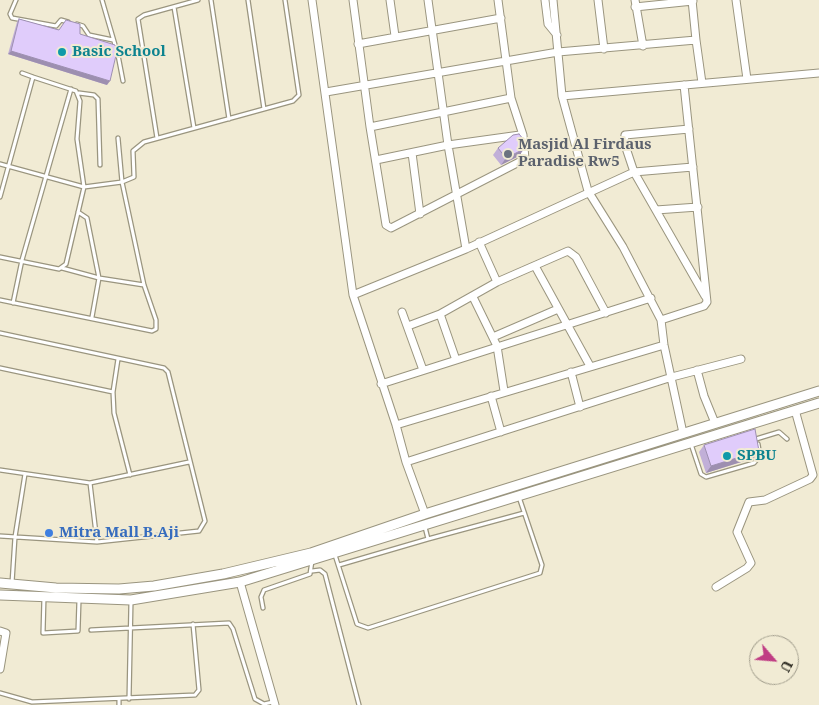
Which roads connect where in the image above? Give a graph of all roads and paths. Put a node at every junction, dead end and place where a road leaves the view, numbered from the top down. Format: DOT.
graph roads {
  1 [pos="16,0"];
  2 [pos="102,0"];
  3 [pos="198,0"];
  4 [pos="211,0"];
  5 [pos="248,0"];
  6 [pos="285,0"];
  7 [pos="312,0"];
  8 [pos="353,0"];
  9 [pos="390,0"];
  10 [pos="428,0"];
  11 [pos="498,0"];
  12 [pos="545,0"];
  13 [pos="553,0"];
  14 [pos="598,0"];
  15 [pos="692,0"];
  16 [pos="736,0"];
  17 [pos="635,4"];
  18 [pos="174,7"];
  19 [pos="501,18"];
  20 [pos="432,29"];
  21 [pos="557,35"];
  22 [pos="395,36"];
  23 [pos="113,40"];
  24 [pos="696,40"];
  25 [pos="358,44"];
  26 [pos="642,46"];
  27 [pos="604,49"];
  28 [pos="558,52"];
  29 [pos="506,60"];
  30 [pos="22,73"];
  31 [pos="437,73"];
  32 [pos="819,73"];
  33 [pos="33,77"];
  34 [pos="747,79"];
  35 [pos="122,81"];
  36 [pos="702,83"];
  37 [pos="684,85"];
  38 [pos="364,86"];
  39 [pos="71,89"];
  40 [pos="326,92"];
  41 [pos="78,93"];
  42 [pos="562,96"];
  43 [pos="511,98"];
  44 [pos="264,108"];
  45 [pos="443,111"];
  46 [pos="229,119"];
  47 [pos="370,127"];
  48 [pos="194,128"];
  49 [pos="689,129"];
  50 [pos="523,135"];
  51 [pos="118,138"];
  52 [pos="157,138"];
  53 [pos="448,145"];
  54 [pos="412,153"];
  55 [pos="376,160"];
  56 [pos="0,164"];
  57 [pos="100,165"];
  58 [pos="8,166"];
  59 [pos="693,167"];
  60 [pos="634,172"];
  61 [pos="46,176"];
  62 [pos="122,182"];
  63 [pos="84,187"];
  64 [pos="588,191"];
  65 [pos="456,196"];
  66 [pos="0,197"];
  67 [pos="698,207"];
  68 [pos="656,210"];
  69 [pos="78,212"];
  70 [pos="420,214"];
  71 [pos="480,242"];
  72 [pos="466,249"];
  73 [pos="0,257"];
  74 [pos="22,260"];
  75 [pos="536,266"];
  76 [pos="62,268"];
  77 [pos="100,278"];
  78 [pos="497,282"];
  79 [pos="144,285"];
  80 [pos="353,294"];
  81 [pos="473,297"];
  82 [pos="651,298"];
  83 [pos="707,299"];
  84 [pos="0,300"];
  85 [pos="13,303"];
  86 [pos="558,309"];
  87 [pos="402,312"];
  88 [pos="606,313"];
  89 [pos="440,314"];
  90 [pos="92,317"];
  91 [pos="661,320"];
  92 [pos="408,326"];
  93 [pos="568,326"];
  94 [pos="0,333"];
  95 [pos="493,337"];
  96 [pos="664,345"];
  97 [pos="497,346"];
  98 [pos="118,358"];
  99 [pos="741,358"];
  100 [pos="456,360"];
  101 [pos="590,366"];
  102 [pos="0,368"];
  103 [pos="423,370"];
  104 [pos="697,370"];
  105 [pos="571,372"];
  106 [pos="672,377"];
  107 [pos="381,384"];
  108 [pos="504,391"];
  109 [pos="113,392"];
  110 [pos="819,392"];
  111 [pos="491,396"];
  112 [pos="819,403"];
  113 [pos="580,407"];
  114 [pos="769,407"];
  115 [pos="795,410"];
  116 [pos="772,417"];
  117 [pos="715,423"];
  118 [pos="752,424"];
  119 [pos="396,425"];
  120 [pos="501,432"];
  121 [pos="683,433"];
  122 [pos="756,439"];
  123 [pos="787,439"];
  124 [pos="690,443"];
  125 [pos="189,462"];
  126 [pos="406,462"];
  127 [pos="0,470"];
  128 [pos="25,474"];
  129 [pos="130,475"];
  130 [pos="90,482"];
  131 [pos="519,497"];
  132 [pos="524,513"];
  133 [pos="425,514"];
  134 [pos="424,526"];
  135 [pos="0,536"];
  136 [pos="15,538"];
  137 [pos="428,539"];
  138 [pos="97,542"];
  139 [pos="335,554"];
  140 [pos="312,562"];
  141 [pos="339,565"];
  142 [pos="240,582"];
  143 [pos="0,583"];
  144 [pos="12,584"];
  145 [pos="154,586"];
  146 [pos="716,588"];
  147 [pos="0,595"];
  148 [pos="44,596"];
  149 [pos="79,597"];
  150 [pos="155,597"];
  151 [pos="131,600"];
  152 [pos="262,608"];
  153 [pos="193,624"];
  154 [pos="131,627"];
  155 [pos="91,630"];
  156 [pos="0,631"];
  157 [pos="0,670"];
  158 [pos="0,693"];
  159 [pos="119,699"];
  160 [pos="129,699"];
  161 [pos="275,703"];
  162 [pos="119,705"];
  163 [pos="359,705"];
  1 -- 23 [label="lane"];
  2 -- 23 [label="lane"];
  3 -- 18 [label="lane"];
  4 -- 46 [label="lane"];
  5 -- 44 [label="lane"];
  6 -- 44 [label="lane"];
  7 -- 40 [label="street"];
  8 -- 25 [label="street"];
  9 -- 22 [label="street"];
  10 -- 20 [label="street"];
  11 -- 19 [label="street"];
  12 -- 21 [label="street"];
  13 -- 21 [label="street"];
  14 -- 27 [label="street"];
  15 -- 17 [label="street"];
  15 -- 24 [label="street"];
  16 -- 34 [label="street"];
  17 -- 26 [label="street"];
  18 -- 48 [label="lane"];
  18 -- 52 [label="lane"];
  19 -- 20 [label="street"];
  19 -- 29 [label="street"];
  20 -- 22 [label="street"];
  20 -- 31 [label="street"];
  21 -- 28 [label="street"];
  22 -- 25 [label="street"];
  23 -- 35 [label="lane"];
  24 -- 26 [label="street"];
  24 -- 36 [label="street"];
  25 -- 38 [label="street"];
  26 -- 27 [label="street"];
  27 -- 28 [label="street"];
  28 -- 29 [label="street"];
  28 -- 42 [label="street"];
  29 -- 31 [label="street"];
  29 -- 43 [label="street"];
  30 -- 33 [label="lane"];
  31 -- 38 [label="street"];
  31 -- 45 [label="street"];
  32 -- 34 [label="street"];
  33 -- 39 [label="lane"];
  33 -- 58 [label="lane"];
  34 -- 36 [label="street"];
  36 -- 37 [label="street"];
  37 -- 42 [label="street"];
  37 -- 49 [label="street"];
  38 -- 40 [label="street"];
  38 -- 47 [label="street"];
  39 -- 41 [label="lane"];
  39 -- 61 [label="lane"];
  40 -- 80 [label="street"];
  41 -- 57 [label="lane"];
  41 -- 63 [label="lane"];
  42 -- 64 [label="street"];
  43 -- 45 [label="street"];
  43 -- 50 [label="street"];
  44 -- 46 [label="lane"];
  45 -- 47 [label="street"];
  45 -- 53 [label="street"];
  46 -- 48 [label="lane"];
  47 -- 55 [label="street"];
  48 -- 52 [label="lane"];
  49 -- 59 [label="street"];
  49 -- 60 [label="street"];
  50 -- 53 [label="street"];
  50 -- 65 [label="street"];
  51 -- 62 [label="lane"];
  52 -- 62 [label="lane"];
  53 -- 54 [label="street"];
  53 -- 65 [label="street"];
  54 -- 55 [label="street"];
  54 -- 70 [label="street"];
  55 -- 70 [label="street"];
  56 -- 58 [label="lane"];
  58 -- 61 [label="lane"];
  58 -- 66 [label="lane"];
  59 -- 60 [label="street"];
  59 -- 67 [label="street"];
  60 -- 64 [label="street"];
  60 -- 68 [label="street"];
  61 -- 63 [label="lane"];
  61 -- 74 [label="lane"];
  62 -- 63 [label="lane"];
  62 -- 79 [label="lane"];
  63 -- 69 [label="lane"];
  64 -- 71 [label="street"];
  64 -- 82 [label="street"];
  65 -- 70 [label="street"];
  65 -- 72 [label="street"];
  67 -- 68 [label="street"];
  67 -- 83 [label="street"];
  68 -- 83 [label="street"];
  69 -- 76 [label="lane"];
  69 -- 77 [label="lane"];
  71 -- 72 [label="street"];
  71 -- 78 [label="street"];
  72 -- 80 [label="street"];
  73 -- 74 [label="lane"];
  74 -- 76 [label="lane"];
  74 -- 85 [label="lane"];
  75 -- 78 [label="street"];
  75 -- 86 [label="street"];
  75 -- 88 [label="street"];
  76 -- 77 [label="lane"];
  77 -- 79 [label="lane"];
  77 -- 90 [label="lane"];
  78 -- 81 [label="street"];
  79 -- 90 [label="lane"];
  80 -- 107 [label="street"];
  81 -- 89 [label="street"];
  81 -- 95 [label="street"];
  82 -- 88 [label="street"];
  82 -- 91 [label="street"];
  83 -- 91 [label="street"];
  84 -- 85 [label="lane"];
  85 -- 90 [label="lane"];
  86 -- 93 [label="street"];
  86 -- 95 [label="street"];
  87 -- 92 [label="street"];
  88 -- 93 [label="street"];
  89 -- 92 [label="street"];
  89 -- 100 [label="street"];
  91 -- 96 [label="street"];
  92 -- 103 [label="street"];
  93 -- 97 [label="street"];
  93 -- 101 [label="street"];
  94 -- 98 [label="lane"];
  95 -- 97 [label="street"];
  96 -- 101 [label="street"];
  96 -- 106 [label="street"];
  97 -- 100 [label="street"];
  97 -- 108 [label="street"];
  98 -- 109 [label="lane"];
  98 -- 125 [label="lane"];
  99 -- 104 [label="street"];
  100 -- 103 [label="street"];
  101 -- 105 [label="street"];
  102 -- 109 [label="lane"];
  103 -- 107 [label="street"];
  104 -- 106 [label="street"];
  104 -- 117 [label="street"];
  105 -- 108 [label="street"];
  105 -- 113 [label="street"];
  106 -- 113 [label="street"];
  106 -- 121 [label="street"];
  107 -- 119 [label="street"];
  108 -- 111 [label="street"];
  109 -- 129 [label="lane"];
  110 -- 114 [label="main road"];
  111 -- 119 [label="street"];
  111 -- 120 [label="street"];
  112 -- 115 [label="main road"];
  113 -- 120 [label="street"];
  114 -- 116 [label="main road"];
  114 -- 117 [label="main road"];
  115 -- 116 [label="main road"];
  115 -- 146 [label="street"];
  116 -- 118 [label="main road"];
  117 -- 121 [label="main road"];
  118 -- 122 [label="lane"];
  118 -- 124 [label="main road"];
  119 -- 126 [label="street"];
  120 -- 126 [label="street"];
  121 -- 133 [label="main road"];
  122 -- 123 [label="lane"];
  122 -- 124 [label="lane"];
  124 -- 131 [label="main road"];
  125 -- 129 [label="lane"];
  125 -- 138 [label="lane"];
  126 -- 133 [label="street"];
  127 -- 128 [label="lane"];
  128 -- 130 [label="lane"];
  128 -- 136 [label="lane"];
  129 -- 130 [label="lane"];
  130 -- 138 [label="lane"];
  131 -- 132 [label="lane"];
  131 -- 134 [label="main road"];
  132 -- 137 [label="lane"];
  132 -- 141 [label="lane"];
  133 -- 140 [label="main road"];
  134 -- 137 [label="lane"];
  134 -- 139 [label="main road"];
  135 -- 136 [label="lane"];
  136 -- 138 [label="lane"];
  136 -- 144 [label="lane"];
  137 -- 141 [label="lane"];
  139 -- 140 [label="main road"];
  139 -- 141 [label="lane"];
  140 -- 142 [label="main road"];
  140 -- 145 [label="main road"];
  140 -- 152 [label="lane"];
  140 -- 163 [label="lane"];
  142 -- 150 [label="main road"];
  142 -- 161 [label="street"];
  143 -- 144 [label="main road"];
  144 -- 145 [label="main road"];
  145 -- 150 [label="main road"];
  147 -- 148 [label="main road"];
  148 -- 149 [label="main road"];
  148 -- 149 [label="lane"];
  149 -- 151 [label="main road"];
  150 -- 151 [label="main road"];
  151 -- 154 [label="lane"];
  153 -- 154 [label="lane"];
  153 -- 160 [label="lane"];
  153 -- 161 [label="lane"];
  154 -- 155 [label="lane"];
  154 -- 160 [label="lane"];
  156 -- 157 [label="street"];
  158 -- 159 [label="lane"];
  159 -- 160 [label="lane"];
  159 -- 162 [label="lane"];
}
